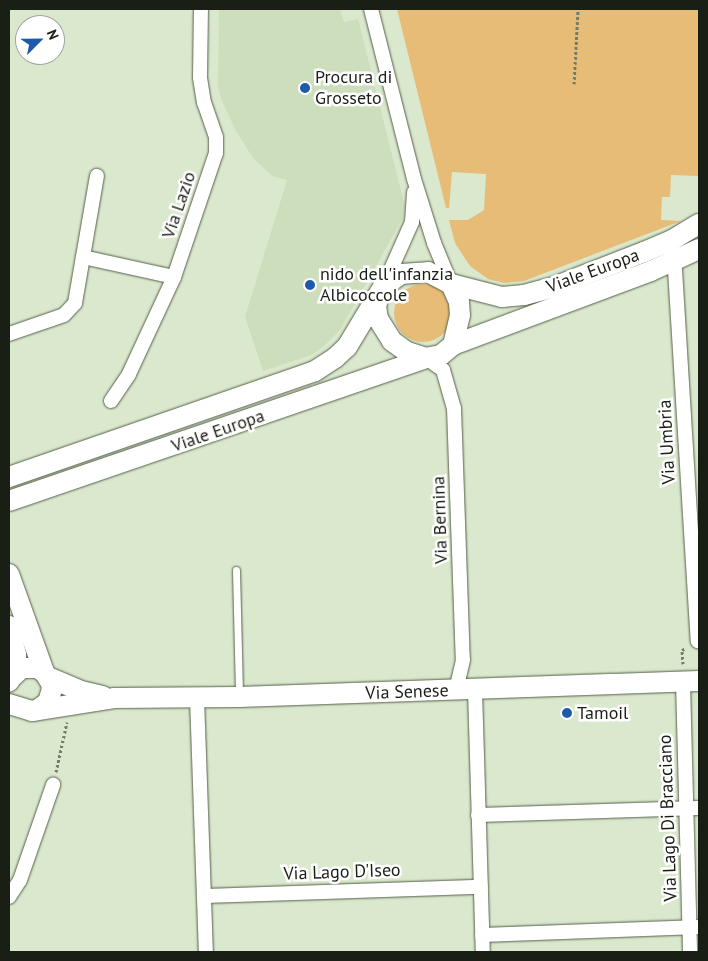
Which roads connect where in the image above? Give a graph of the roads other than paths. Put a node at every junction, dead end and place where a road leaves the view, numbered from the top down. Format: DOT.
graph roads {
  1 [pos="201,9"];
  2 [pos="371,9"];
  3 [pos="97,176"];
  4 [pos="414,179"];
  5 [pos="699,224"];
  6 [pos="672,240"];
  7 [pos="699,249"];
  8 [pos="83,257"];
  9 [pos="675,261"];
  10 [pos="174,277"];
  11 [pos="451,284"];
  12 [pos="381,291"];
  13 [pos="9,334"];
  14 [pos="453,344"];
  15 [pos="426,358"];
  16 [pos="111,401"];
  17 [pos="127,449"];
  18 [pos="9,477"];
  19 [pos="9,500"];
  20 [pos="236,570"];
  21 [pos="9,574"];
  22 [pos="9,626"];
  23 [pos="698,641"];
  24 [pos="46,674"];
  25 [pos="691,681"];
  26 [pos="465,690"];
  27 [pos="10,691"];
  28 [pos="239,697"];
  29 [pos="114,698"];
  30 [pos="198,698"];
  31 [pos="37,710"];
  32 [pos="53,785"];
  33 [pos="693,809"];
  34 [pos="478,815"];
  35 [pos="481,887"];
  36 [pos="204,896"];
  37 [pos="9,897"];
  38 [pos="694,928"];
  39 [pos="482,935"];
  40 [pos="206,952"];
  41 [pos="483,952"];
  42 [pos="690,952"];
  1 -- 10 [label="street, Via Lazio"];
  2 -- 4 [label="street"];
  3 -- 8 [label="street"];
  4 -- 11 [label="street"];
  4 -- 12 [label="street"];
  5 -- 6 [label="street, Viale Europa"];
  6 -- 9 [label="street, Via Umbria"];
  6 -- 11 [label="street, Viale Europa"];
  7 -- 9 [label="street, Viale Europa"];
  8 -- 10 [label="street"];
  8 -- 13 [label="street"];
  9 -- 14 [label="street, Viale Europa"];
  9 -- 23 [label="street, Via Umbria"];
  10 -- 16 [label="street, Via Lazio"];
  11 -- 12 [label="street, Viale Europa"];
  11 -- 14 [label="street"];
  12 -- 15 [label="street"];
  12 -- 17 [label="street, Viale Europa"];
  14 -- 15 [label="street, Viale Europa"];
  15 -- 17 [label="street, Viale Europa"];
  15 -- 26 [label="street, Via Bernina"];
  17 -- 18 [label="street, Viale Europa"];
  17 -- 19 [label="street, Viale Europa"];
  20 -- 28 [label="lane"];
  21 -- 24 [label="street"];
  22 -- 27 [label="street"];
  24 -- 27 [label="street, Via Senese"];
  24 -- 29 [label="street, Via Senese"];
  24 -- 31 [label="street"];
  25 -- 26 [label="street, Via Senese"];
  25 -- 33 [label="street, Via Lago Di Bracciano"];
  26 -- 28 [label="street, Via Senese"];
  26 -- 34 [label="street, Via Bernina"];
  27 -- 31 [label="street, Via Senese"];
  28 -- 30 [label="street, Via Senese"];
  29 -- 30 [label="street, Via Senese"];
  29 -- 31 [label="street, Via Senese"];
  30 -- 36 [label="street"];
  32 -- 37 [label="street"];
  33 -- 34 [label="street"];
  33 -- 38 [label="street, Via Lago Di Bracciano"];
  34 -- 35 [label="street, Via Bernina"];
  35 -- 36 [label="street, Via Lago D'Iseo"];
  35 -- 39 [label="street, Via Bernina"];
  36 -- 40 [label="street"];
  38 -- 39 [label="street"];
  38 -- 42 [label="street, Via Lago Di Bracciano"];
  39 -- 41 [label="street, Via Bernina"];
}
